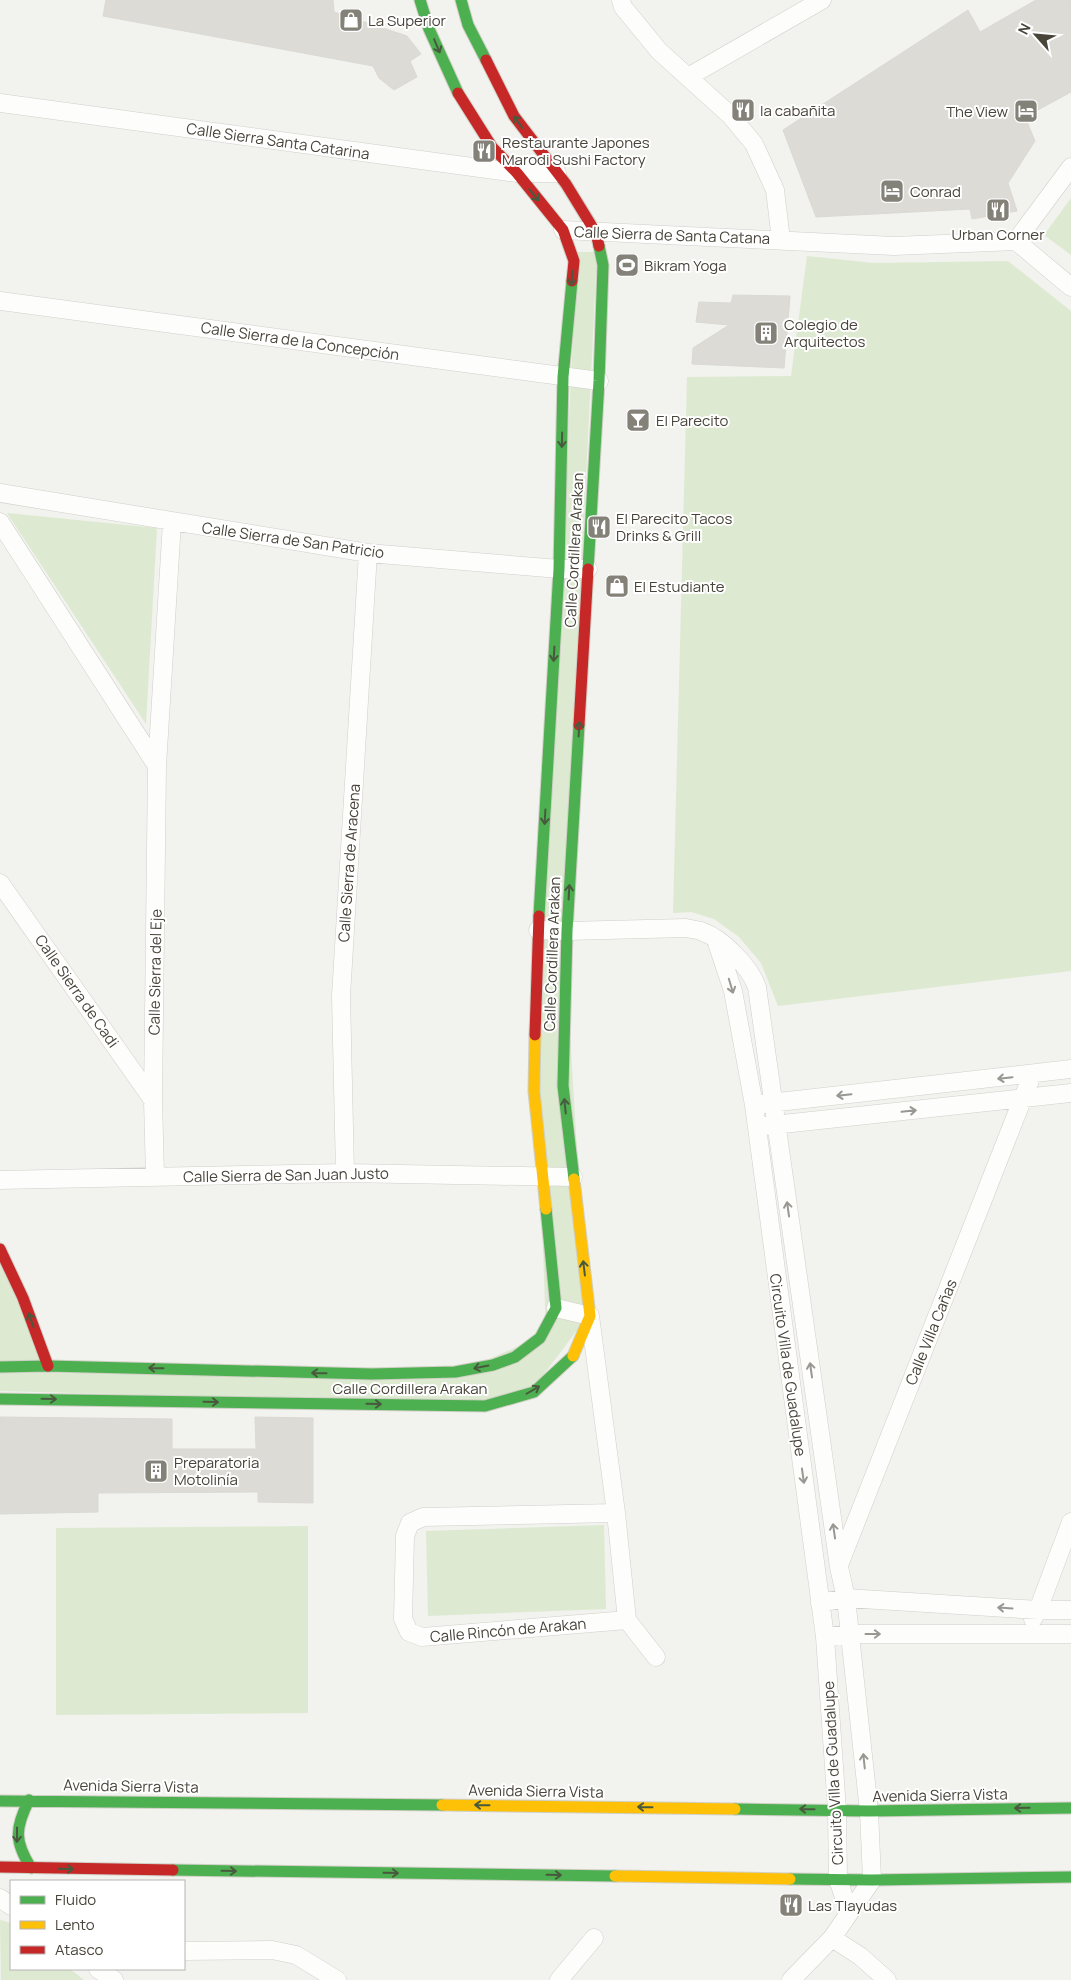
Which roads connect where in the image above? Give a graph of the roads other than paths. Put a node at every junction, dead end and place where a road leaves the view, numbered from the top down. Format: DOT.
graph roads {
  1 [pos="420,0"];
  2 [pos="461,0"];
  3 [pos="621,0"];
  4 [pos="822,0"];
  5 [pos="688,77"];
  6 [pos="0,103"];
  7 [pos="1071,166"];
  8 [pos="557,173"];
  9 [pos="517,174"];
  10 [pos="564,230"];
  11 [pos="596,233"];
  12 [pos="781,240"];
  13 [pos="1016,241"];
  14 [pos="1071,287"];
  15 [pos="0,301"];
  16 [pos="563,377"];
  17 [pos="599,381"];
  18 [pos="0,492"];
  19 [pos="0,522"];
  20 [pos="172,522"];
  21 [pos="368,552"];
  22 [pos="559,569"];
  23 [pos="588,569"];
  24 [pos="157,766"];
  25 [pos="0,883"];
  26 [pos="538,930"];
  27 [pos="567,931"];
  28 [pos="716,940"];
  29 [pos="1071,1069"];
  30 [pos="1032,1075"];
  31 [pos="1071,1093"];
  32 [pos="1023,1099"];
  33 [pos="153,1100"];
  34 [pos="772,1102"];
  35 [pos="754,1105"];
  36 [pos="776,1124"];
  37 [pos="756,1127"];
  38 [pos="345,1173"];
  39 [pos="155,1177"];
  40 [pos="543,1177"];
  41 [pos="573,1177"];
  42 [pos="0,1180"];
  43 [pos="0,1250"];
  44 [pos="556,1308"];
  45 [pos="590,1316"];
  46 [pos="48,1366"];
  47 [pos="0,1367"];
  48 [pos="0,1399"];
  49 [pos="616,1513"];
  50 [pos="1071,1522"];
  51 [pos="839,1567"];
  52 [pos="816,1570"];
  53 [pos="846,1598"];
  54 [pos="820,1602"];
  55 [pos="1038,1610"];
  56 [pos="1071,1610"];
  57 [pos="627,1620"];
  58 [pos="850,1634"];
  59 [pos="1025,1634"];
  60 [pos="1071,1634"];
  61 [pos="824,1637"];
  62 [pos="656,1657"];
  63 [pos="29,1800"];
  64 [pos="0,1801"];
  65 [pos="1071,1808"];
  66 [pos="837,1810"];
  67 [pos="870,1811"];
  68 [pos="0,1867"];
  69 [pos="31,1868"];
  70 [pos="116,1875"];
  71 [pos="1071,1877"];
  72 [pos="838,1879"];
  73 [pos="872,1880"];
  74 [pos="850,1913"];
  75 [pos="594,1938"];
  76 [pos="832,1938"];
  77 [pos="185,1950"];
  78 [pos="99,1970"];
  79 [pos="114,1980"];
  80 [pos="337,1980"];
  81 [pos="559,1980"];
  82 [pos="791,1980"];
  83 [pos="887,1980"];
  1 -- 9 [label="street, Calle Cordillera Arakan, one-way"];
  8 -- 2 [label="street, Calle Cordillera Arakan, one-way"];
  3 -- 5 [label="street"];
  4 -- 5 [label="street"];
  5 -- 12 [label="street"];
  6 -- 9 [label="street, Calle Sierra Santa Catarina"];
  7 -- 13 [label="street"];
  8 -- 9 [label="street, Calle Sierra Santa Catarina"];
  8 -- 11 [label="street, Calle Cordillera Arakan"];
  9 -- 10 [label="street, Calle Cordillera Arakan, one-way"];
  10 -- 11 [label="street, Calle Sierra de Santa Catana"];
  10 -- 16 [label="street, Calle Cordillera Arakan, one-way"];
  11 -- 12 [label="street, Calle Sierra de Santa Catana"];
  11 -- 17 [label="street, Calle Cordillera Arakan"];
  12 -- 13 [label="street, Calle Sierra de Santa Catana"];
  13 -- 14 [label="street"];
  15 -- 16 [label="street, Calle Sierra de la Concepción"];
  16 -- 17 [label="street, Calle Sierra de la Concepción"];
  16 -- 22 [label="street, Calle Cordillera Arakan, one-way"];
  17 -- 23 [label="street, Calle Cordillera Arakan"];
  18 -- 20 [label="street, Calle Sierra de San Patricio"];
  19 -- 24 [label="street"];
  20 -- 21 [label="street, Calle Sierra de San Patricio"];
  20 -- 24 [label="street, Calle Sierra del Eje"];
  21 -- 22 [label="street, Calle Sierra de San Patricio"];
  21 -- 38 [label="street, Calle Sierra de Aracena"];
  22 -- 23 [label="street, Calle Sierra de San Patricio"];
  22 -- 26 [label="street, Calle Cordillera Arakan, one-way"];
  27 -- 23 [label="street, Calle Cordillera Arakan, one-way"];
  24 -- 33 [label="street, Calle Sierra del Eje"];
  25 -- 33 [label="street, Calle Sierra de Cadi"];
  26 -- 27 [label="street"];
  26 -- 40 [label="street, Calle Cordillera Arakan"];
  27 -- 28 [label="street"];
  41 -- 27 [label="street, Calle Cordillera Arakan, one-way"];
  28 -- 34 [label="street, Circuito Villa de Guadalupe"];
  28 -- 35 [label="street, Circuito Villa de Guadalupe, one-way"];
  29 -- 30 [label="street"];
  30 -- 32 [label="street, Calle Villa Cañas"];
  30 -- 34 [label="street, one-way"];
  31 -- 32 [label="street"];
  36 -- 32 [label="street, one-way"];
  32 -- 51 [label="street, Calle Villa Cañas"];
  33 -- 39 [label="street, Calle Sierra del Eje"];
  34 -- 35 [label="street"];
  34 -- 36 [label="street, Circuito Villa de Guadalupe"];
  35 -- 37 [label="street, Circuito Villa de Guadalupe"];
  36 -- 37 [label="street"];
  51 -- 36 [label="street, Circuito Villa de Guadalupe, one-way"];
  37 -- 52 [label="street, Circuito Villa de Guadalupe, one-way"];
  38 -- 39 [label="street, Calle Sierra de San Juan Justo"];
  38 -- 40 [label="street, Calle Sierra de San Juan Justo"];
  39 -- 42 [label="street, Calle Sierra de San Juan Justo"];
  40 -- 41 [label="street, Calle Sierra de San Juan Justo"];
  40 -- 44 [label="street, Calle Cordillera Arakan"];
  45 -- 41 [label="street, Calle Cordillera Arakan, one-way"];
  46 -- 43 [label="street, one-way"];
  44 -- 45 [label="street"];
  44 -- 46 [label="street, Calle Cordillera Arakan, one-way"];
  48 -- 45 [label="street, Calle Cordillera Arakan, one-way"];
  45 -- 49 [label="street"];
  46 -- 47 [label="street, Calle Cordillera Arakan"];
  49 -- 57 [label="street"];
  49 -- 57 [label="street, Calle Rincón de Arakan"];
  50 -- 55 [label="street"];
  51 -- 52 [label="street"];
  51 -- 53 [label="street, Circuito Villa de Guadalupe"];
  52 -- 54 [label="street, Circuito Villa de Guadalupe"];
  53 -- 54 [label="street"];
  55 -- 53 [label="street, one-way"];
  53 -- 58 [label="street, Circuito Villa de Guadalupe"];
  54 -- 61 [label="street, Circuito Villa de Guadalupe"];
  55 -- 56 [label="street"];
  55 -- 59 [label="street"];
  57 -- 62 [label="street"];
  58 -- 59 [label="street, one-way"];
  58 -- 61 [label="street"];
  67 -- 58 [label="street, Circuito Villa de Guadalupe, one-way"];
  59 -- 60 [label="street"];
  61 -- 66 [label="street, Circuito Villa de Guadalupe"];
  63 -- 64 [label="street, Avenida Sierra Vista"];
  66 -- 63 [label="street, Avenida Sierra Vista, one-way"];
  63 -- 69 [label="street, one-way"];
  65 -- 67 [label="street, Avenida Sierra Vista, one-way"];
  66 -- 67 [label="street, Avenida Sierra Vista"];
  66 -- 72 [label="street, Circuito Villa de Guadalupe"];
  67 -- 73 [label="street, Circuito Villa de Guadalupe"];
  68 -- 69 [label="street"];
  69 -- 70 [label="street, one-way"];
  70 -- 72 [label="street, one-way"];
  71 -- 73 [label="street"];
  72 -- 73 [label="street"];
  72 -- 74 [label="street, Circuito Villa de Guadalupe"];
  73 -- 74 [label="street"];
  74 -- 76 [label="street"];
  75 -- 81 [label="street"];
  76 -- 82 [label="street"];
  76 -- 83 [label="street"];
  77 -- 80 [label="street"];
  78 -- 79 [label="street"];
}
